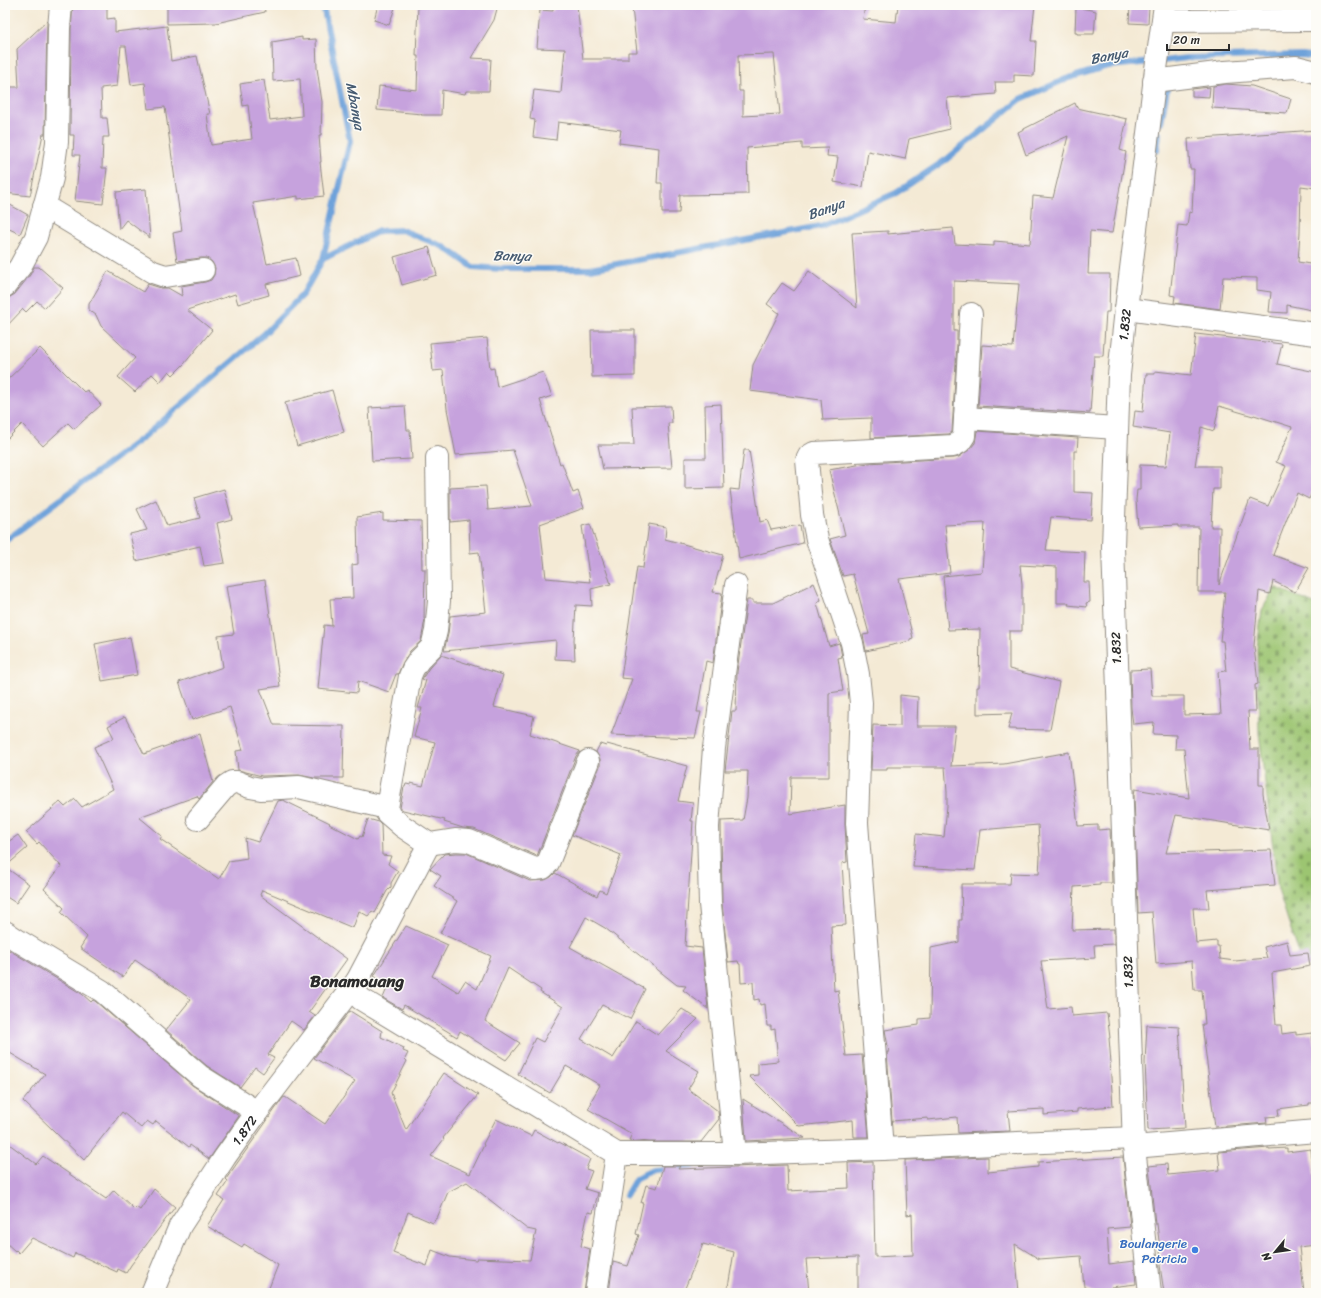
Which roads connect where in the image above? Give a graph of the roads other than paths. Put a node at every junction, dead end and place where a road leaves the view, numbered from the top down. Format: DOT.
graph roads {
  1 [pos="61,5"];
  2 [pos="1316,20"];
  3 [pos="1163,23"];
  4 [pos="1316,72"];
  5 [pos="1155,75"];
  6 [pos="44,206"];
  7 [pos="203,270"];
  8 [pos="5,286"];
  9 [pos="1126,309"];
  10 [pos="971,314"];
  11 [pos="1316,334"];
  12 [pos="965,418"];
  13 [pos="1117,428"];
  14 [pos="437,458"];
  15 [pos="736,585"];
  16 [pos="588,761"];
  17 [pos="387,808"];
  18 [pos="198,819"];
  19 [pos="429,844"];
  20 [pos="5,932"];
  21 [pos="357,981"];
  22 [pos="257,1112"];
  23 [pos="1316,1131"];
  24 [pos="1134,1143"];
  25 [pos="882,1149"];
  26 [pos="617,1154"];
  27 [pos="735,1154"];
  28 [pos="152,1293"];
  29 [pos="596,1293"];
  30 [pos="1150,1293"];
  1 -- 6 [label="street"];
  2 -- 3 [label="street"];
  3 -- 5 [label="street, 1.832"];
  4 -- 5 [label="street"];
  5 -- 9 [label="street, 1.832"];
  6 -- 7 [label="street"];
  6 -- 8 [label="street"];
  9 -- 11 [label="street"];
  9 -- 13 [label="street, 1.832"];
  10 -- 12 [label="street"];
  12 -- 13 [label="street"];
  12 -- 25 [label="street"];
  13 -- 24 [label="street, 1.832"];
  14 -- 17 [label="street"];
  15 -- 27 [label="street"];
  16 -- 19 [label="street"];
  17 -- 18 [label="street"];
  17 -- 19 [label="street"];
  19 -- 21 [label="street, 1.872"];
  20 -- 22 [label="street"];
  21 -- 22 [label="street, 1.872"];
  21 -- 26 [label="street"];
  22 -- 28 [label="street, 1.872"];
  23 -- 24 [label="street"];
  24 -- 25 [label="street"];
  24 -- 30 [label="street, 1.832"];
  25 -- 27 [label="street"];
  26 -- 27 [label="street"];
  26 -- 29 [label="street"];
}
